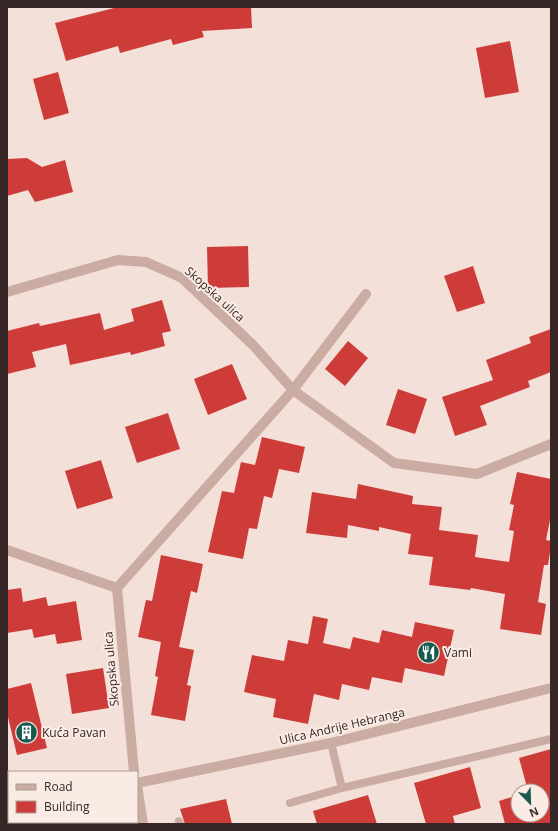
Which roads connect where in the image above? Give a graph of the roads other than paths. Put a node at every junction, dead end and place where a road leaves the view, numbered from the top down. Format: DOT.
graph roads {
  1 [pos="7,292"];
  2 [pos="366,294"];
  3 [pos="293,390"];
  4 [pos="551,444"];
  5 [pos="7,550"];
  6 [pos="116,588"];
  7 [pos="551,688"];
  8 [pos="551,739"];
  9 [pos="331,743"];
  10 [pos="134,771"];
  11 [pos="138,784"];
  12 [pos="342,788"];
  13 [pos="138,791"];
  14 [pos="290,803"];
  15 [pos="143,824"];
  1 -- 3 [label="street, Skopska ulica"];
  2 -- 3 [label="street"];
  3 -- 4 [label="street, Skopska ulica"];
  3 -- 6 [label="street"];
  5 -- 6 [label="street"];
  6 -- 10 [label="street, Skopska ulica"];
  7 -- 9 [label="street, Ulica Andrije Hebranga"];
  8 -- 12 [label="lane"];
  9 -- 11 [label="street, Ulica Andrije Hebranga"];
  9 -- 12 [label="lane"];
  12 -- 14 [label="lane"];
  13 -- 15 [label="street"];
}
